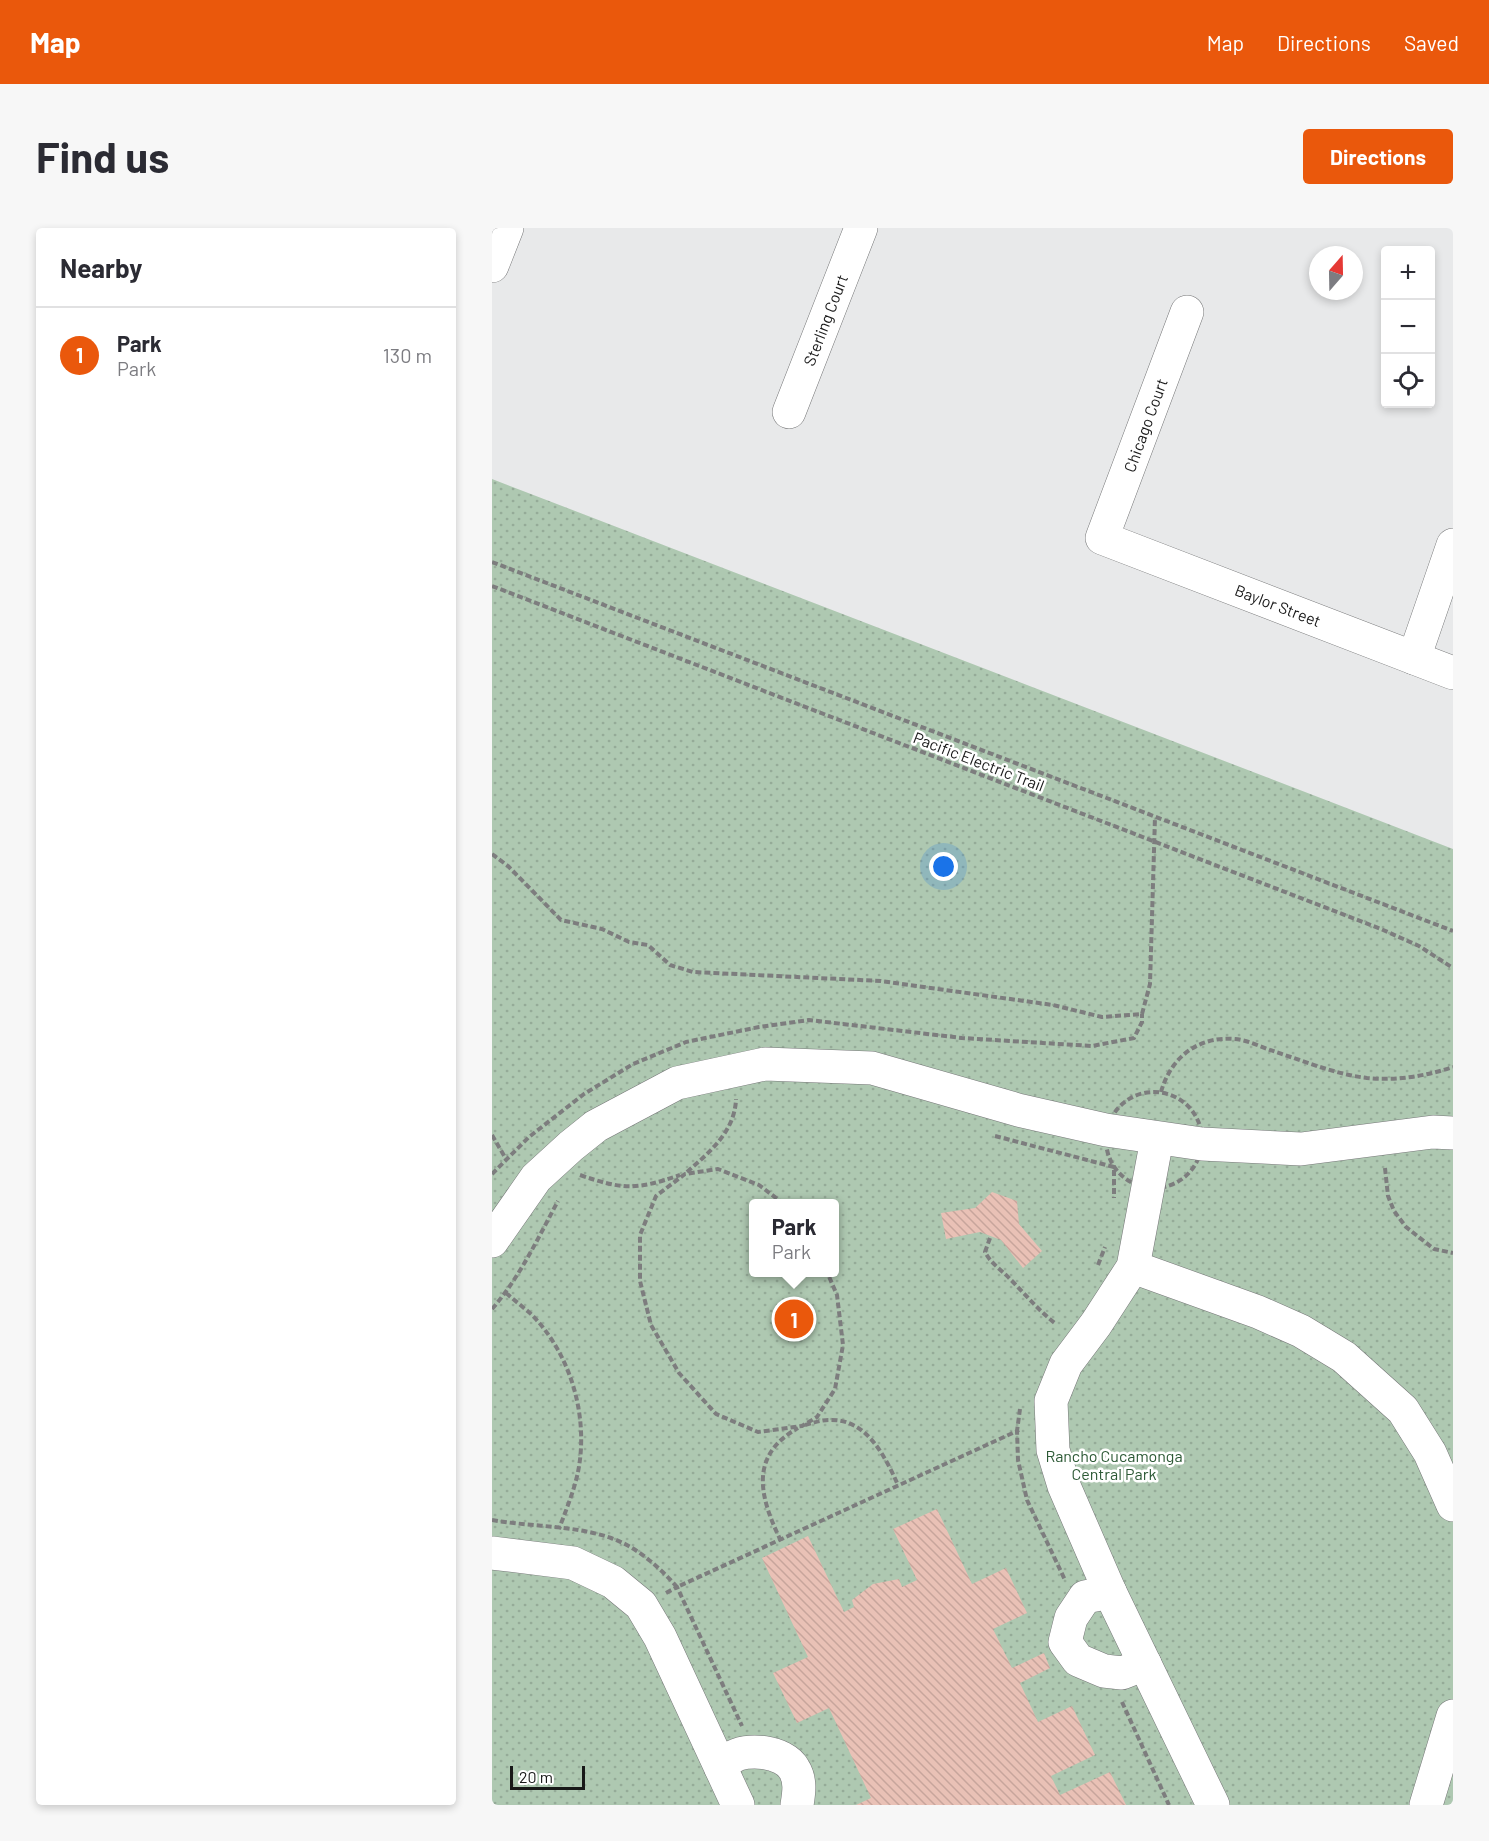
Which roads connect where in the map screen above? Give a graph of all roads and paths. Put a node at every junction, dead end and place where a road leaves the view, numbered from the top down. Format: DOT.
graph roads {
  1 [pos="507,228"];
  2 [pos="861,228"];
  3 [pos="492,266"];
  4 [pos="1187,312"];
  5 [pos="789,412"];
  6 [pos="1102,538"];
  7 [pos="1453,545"];
  8 [pos="492,562"];
  9 [pos="492,586"];
  10 [pos="1414,658"];
  11 [pos="1453,673"];
  12 [pos="1155,817"];
  13 [pos="1155,842"];
  14 [pos="492,854"];
  15 [pos="1453,931"];
  16 [pos="1453,968"];
  17 [pos="1453,1067"];
  18 [pos="737,1092"];
  19 [pos="1161,1092"];
  20 [pos="1111,1117"];
  21 [pos="1200,1130"];
  22 [pos="1453,1133"];
  23 [pos="492,1135"];
  24 [pos="990,1135"];
  25 [pos="1157,1139"];
  26 [pos="1107,1147"];
  27 [pos="506,1159"];
  28 [pos="1114,1167"];
  29 [pos="1385,1168"];
  30 [pos="575,1173"];
  31 [pos="685,1174"];
  32 [pos="1131,1182"];
  33 [pos="560,1197"];
  34 [pos="778,1199"];
  35 [pos="1113,1206"];
  36 [pos="1108,1237"];
  37 [pos="990,1238"];
  38 [pos="492,1241"];
  39 [pos="1453,1253"];
  40 [pos="1097,1267"];
  41 [pos="1133,1267"];
  42 [pos="829,1277"];
  43 [pos="506,1293"];
  44 [pos="492,1309"];
  45 [pos="1062,1318"];
  46 [pos="1056,1324"];
  47 [pos="1052,1331"];
  48 [pos="1021,1407"];
  49 [pos="801,1426"];
  50 [pos="898,1485"];
  51 [pos="1453,1505"];
  52 [pos="559,1529"];
  53 [pos="781,1541"];
  54 [pos="492,1552"];
  55 [pos="678,1587"];
  56 [pos="1110,1592"];
  57 [pos="641,1605"];
  58 [pos="1145,1664"];
  59 [pos="1453,1716"];
  60 [pos="744,1729"];
  61 [pos="722,1768"];
  62 [pos="738,1805"];
  63 [pos="797,1805"];
  64 [pos="1213,1805"];
  65 [pos="1426,1805"];
  1 -- 3 [label="street"];
  2 -- 5 [label="street, Sterling Court"];
  4 -- 6 [label="street, Chicago Court"];
  6 -- 10 [label="street, Baylor Street"];
  7 -- 10 [label="street"];
  8 -- 12 [label="path, Pacific Electric Trail"];
  9 -- 13 [label="path, Pacific Electric Trail"];
  10 -- 11 [label="street, Baylor Street"];
  12 -- 13 [label="path"];
  12 -- 15 [label="path, Pacific Electric Trail"];
  13 -- 14 [label="path"];
  13 -- 16 [label="path, Pacific Electric Trail"];
  17 -- 19 [label="path"];
  18 -- 31 [label="path"];
  19 -- 20 [label="path"];
  19 -- 21 [label="path"];
  22 -- 25 [label="street"];
  23 -- 27 [label="path"];
  24 -- 28 [label="path"];
  25 -- 38 [label="street"];
  25 -- 41 [label="street"];
  26 -- 28 [label="path"];
  28 -- 32 [label="path"];
  28 -- 35 [label="path"];
  29 -- 39 [label="path"];
  30 -- 31 [label="path"];
  31 -- 34 [label="path"];
  31 -- 49 [label="path"];
  33 -- 43 [label="path"];
  36 -- 40 [label="path"];
  37 -- 46 [label="path"];
  41 -- 51 [label="street"];
  41 -- 56 [label="street"];
  42 -- 49 [label="path"];
  43 -- 44 [label="path"];
  43 -- 52 [label="path"];
  45 -- 46 [label="path"];
  46 -- 47 [label="path"];
  48 -- 50 [label="path"];
  49 -- 50 [label="path"];
  49 -- 53 [label="path"];
  50 -- 53 [label="path"];
  53 -- 55 [label="path"];
  54 -- 57 [label="street"];
  55 -- 57 [label="path"];
  55 -- 60 [label="path"];
  56 -- 58 [label="street"];
  56 -- 58 [label="street"];
  57 -- 61 [label="street"];
  58 -- 64 [label="street"];
  59 -- 65 [label="street"];
  61 -- 62 [label="street"];
  61 -- 63 [label="street"];
}
